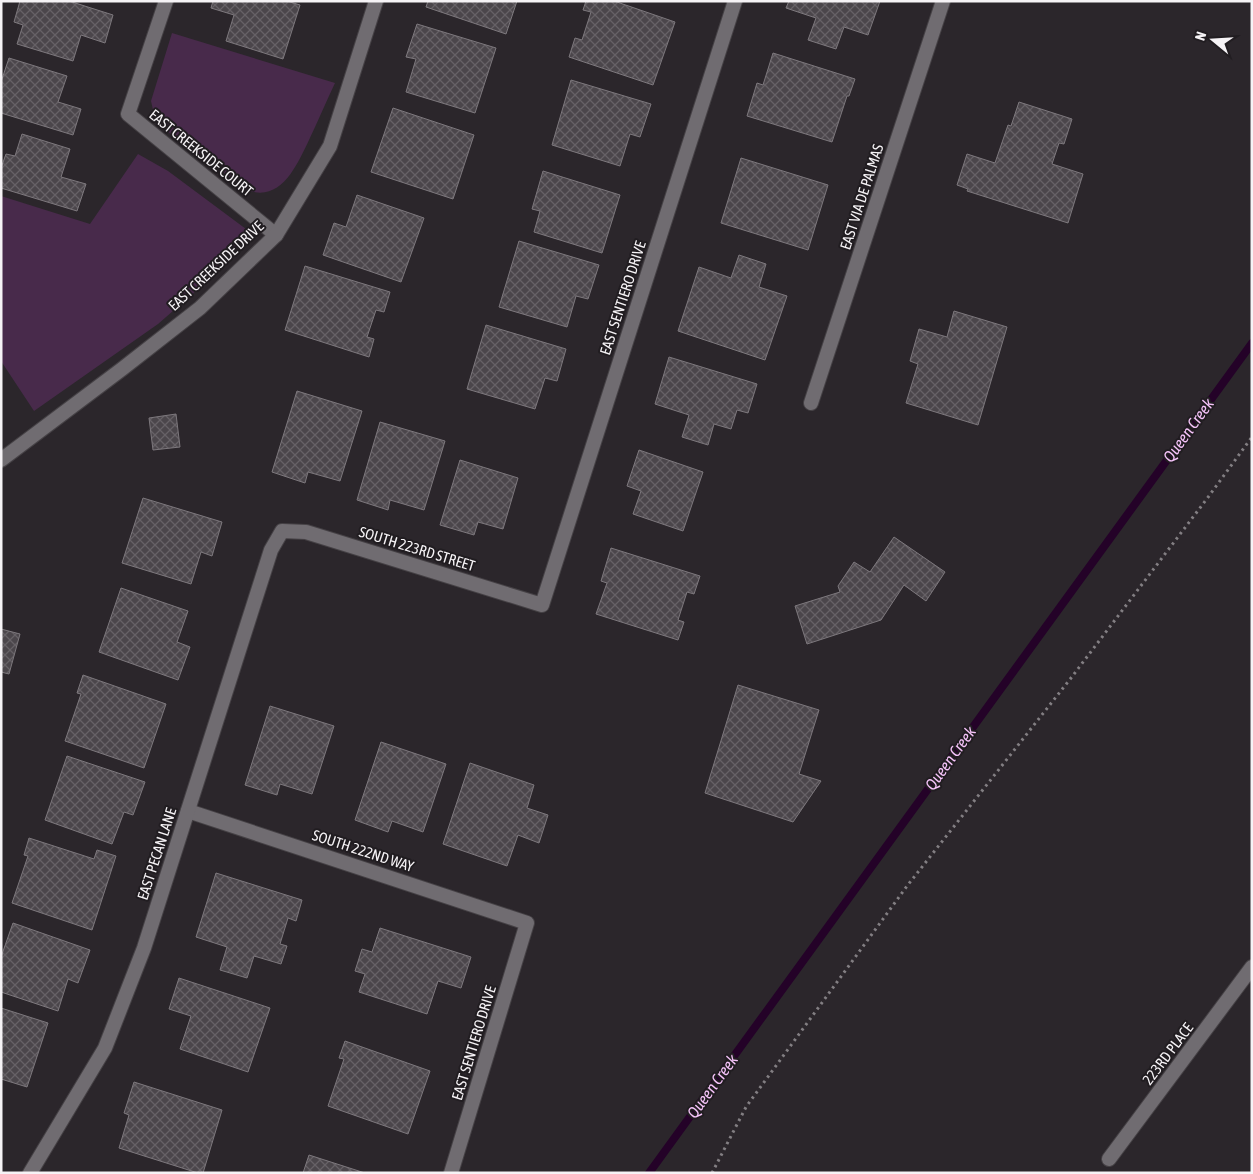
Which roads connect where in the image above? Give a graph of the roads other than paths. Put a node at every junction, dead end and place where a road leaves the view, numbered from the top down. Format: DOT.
graph roads {
  1 [pos="166,1"];
  2 [pos="376,1"];
  3 [pos="735,1"];
  4 [pos="943,1"];
  5 [pos="276,235"];
  6 [pos="811,403"];
  7 [pos="1,460"];
  8 [pos="282,531"];
  9 [pos="542,604"];
  10 [pos="188,811"];
  11 [pos="527,923"];
  12 [pos="1252,968"];
  13 [pos="1109,1159"];
  14 [pos="30,1173"];
  15 [pos="451,1173"];
  1 -- 5 [label="street, EAST CREEKSIDE COURT"];
  2 -- 5 [label="street, EAST CREEKSIDE DRIVE"];
  3 -- 9 [label="street, EAST SENTIERO DRIVE"];
  4 -- 6 [label="street, EAST VIA DE PALMAS"];
  5 -- 7 [label="street, EAST CREEKSIDE DRIVE"];
  8 -- 9 [label="street, SOUTH 223RD STREET"];
  8 -- 10 [label="street, EAST PECAN LANE"];
  10 -- 11 [label="street, SOUTH 222ND WAY"];
  10 -- 14 [label="street, EAST PECAN LANE"];
  11 -- 15 [label="street, EAST SENTIERO DRIVE"];
  12 -- 13 [label="street, 223RD PLACE"];
}
